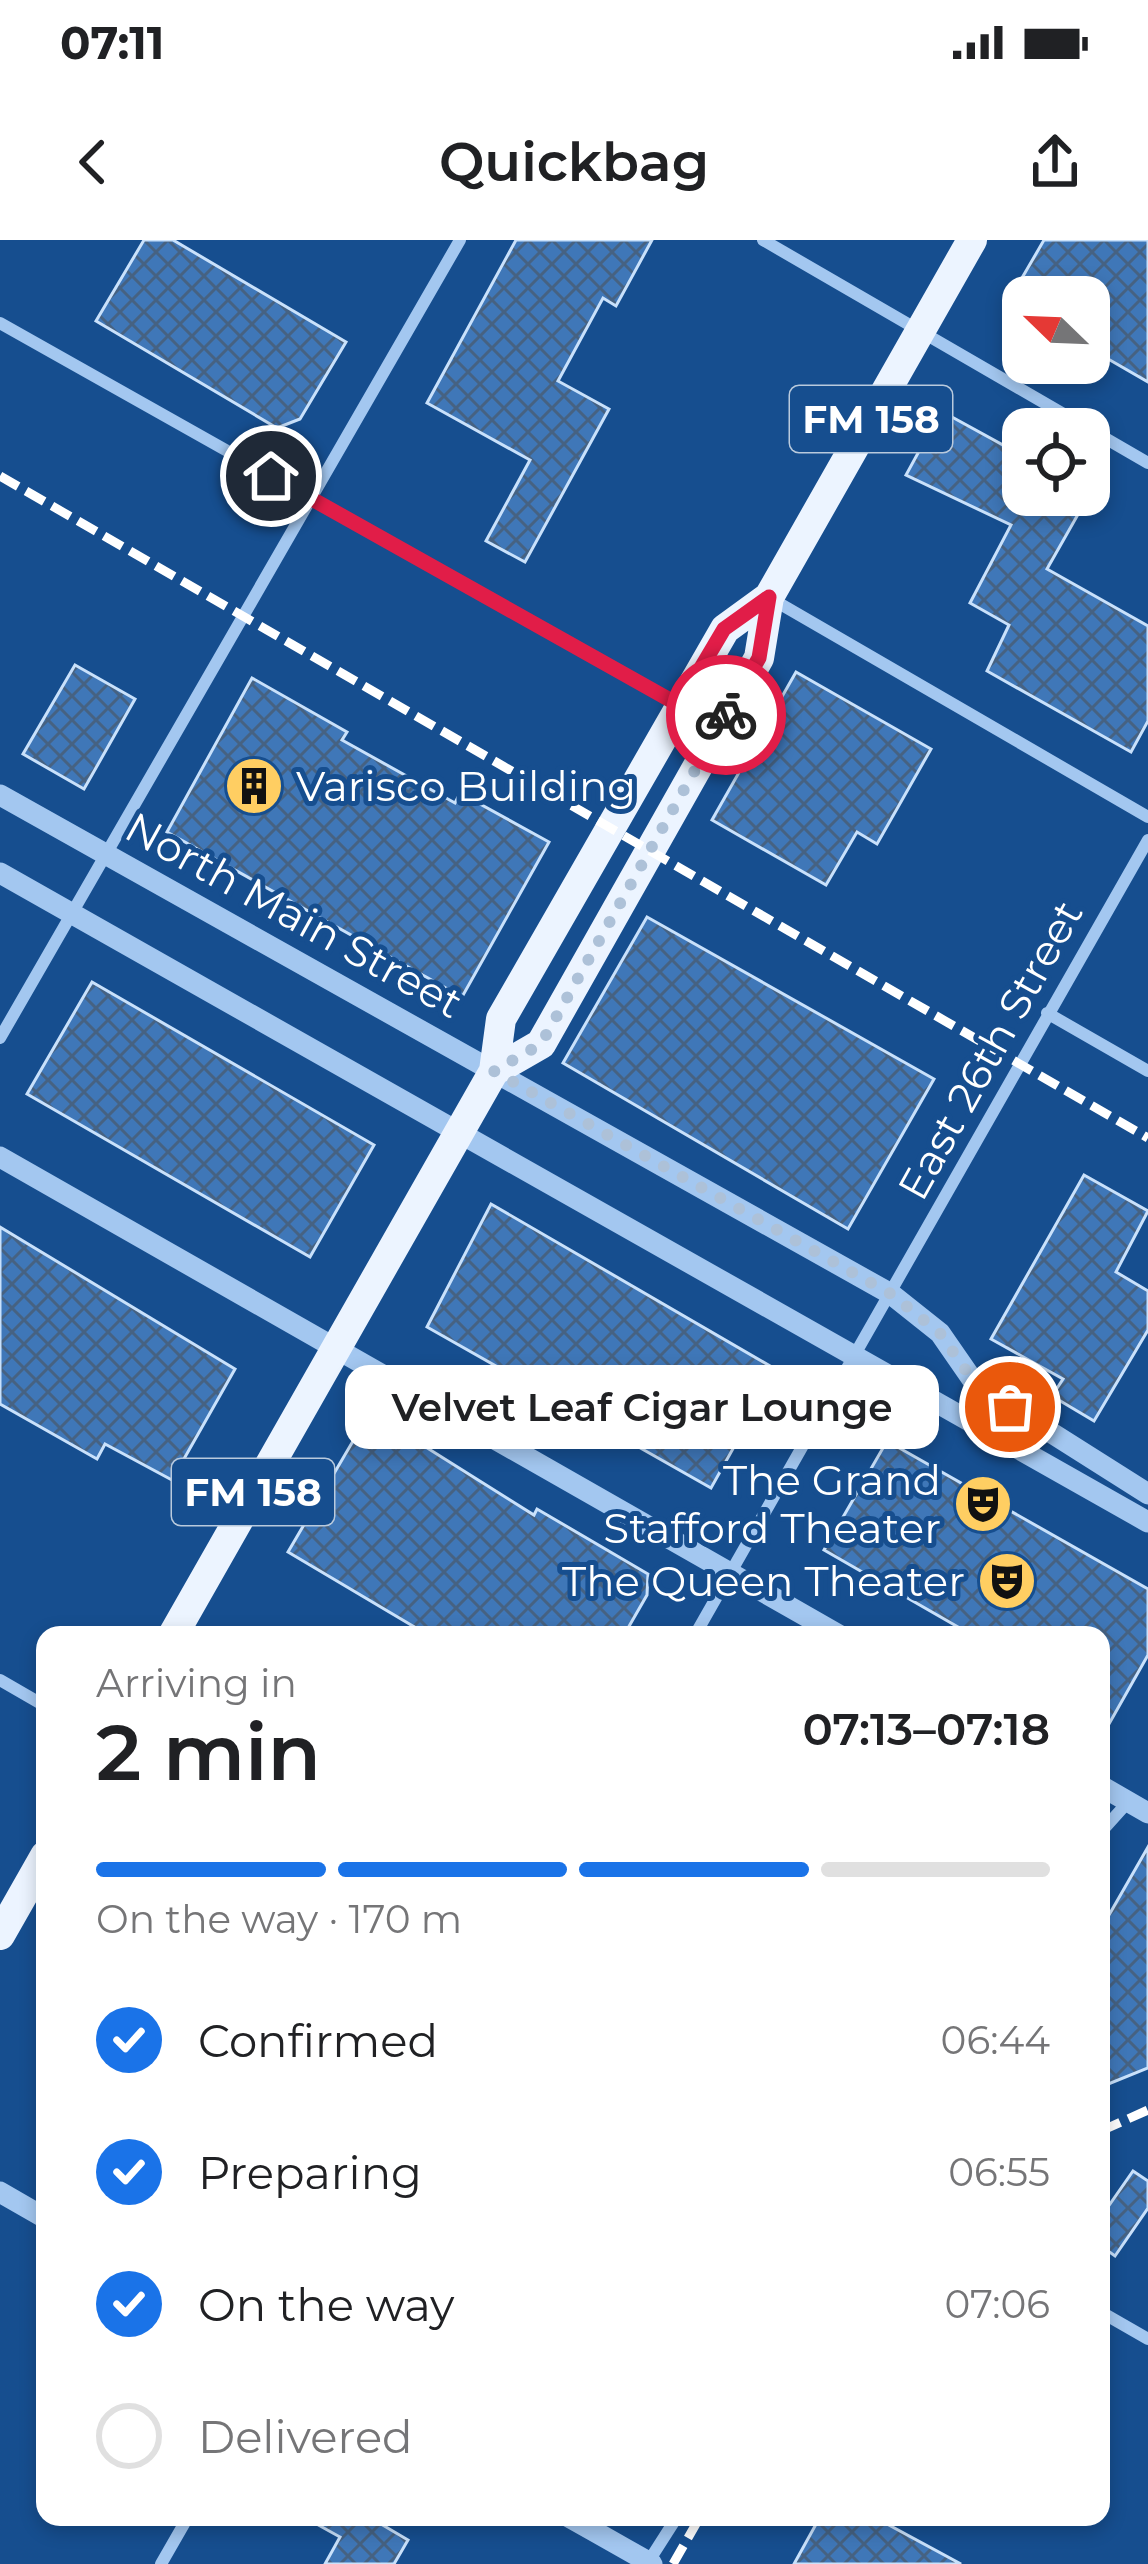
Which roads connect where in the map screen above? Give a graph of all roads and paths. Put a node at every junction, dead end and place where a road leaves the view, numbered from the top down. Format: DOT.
graph roads {
  1 [pos="460,240"];
  2 [pos="763,240"];
  3 [pos="972,240"];
  4 [pos="0,323"];
  5 [pos="921,331"];
  6 [pos="1148,464"];
  7 [pos="310,498"];
  8 [pos="769,597"];
  9 [pos="679,705"];
  10 [pos="0,795"];
  11 [pos="1148,818"];
  12 [pos="1148,840"];
  13 [pos="104,854"];
  14 [pos="0,873"];
  15 [pos="71,914"];
  16 [pos="1047,1013"];
  17 [pos="0,1038"];
  18 [pos="494,1071"];
  19 [pos="1148,1071"];
  20 [pos="459,1133"];
  21 [pos="0,1157"];
  22 [pos="891,1294"];
  23 [pos="334,1350"];
  24 [pos="856,1355"];
  25 [pos="1148,1494"];
  26 [pos="1148,1522"];
  27 [pos="730,1572"];
  28 [pos="178,1626"];
  29 [pos="700,1626"];
  30 [pos="823,1626"];
  31 [pos="0,1681"];
  32 [pos="36,1701"];
  33 [pos="1110,1791"];
  34 [pos="1128,1802"];
  35 [pos="1148,1814"];
  36 [pos="1110,1822"];
  37 [pos="36,1872"];
  38 [pos="0,1935"];
  39 [pos="0,2192"];
  40 [pos="36,2213"];
  41 [pos="1110,2317"];
  42 [pos="1148,2338"];
  43 [pos="183,2526"];
  44 [pos="585,2526"];
  45 [pos="672,2526"];
  46 [pos="649,2563"];
  47 [pos="161,2564"];
  1 -- 7 [label="street"];
  2 -- 5 [label="street"];
  3 -- 5 [label="main road, FM 158"];
  4 -- 7 [label="street"];
  5 -- 6 [label="street"];
  5 -- 8 [label="main road, FM 158"];
  7 -- 9 [label="street"];
  7 -- 13 [label="street"];
  8 -- 9 [label="main road, FM 158"];
  8 -- 11 [label="street"];
  8 -- 18 [label="main road, FM 158"];
  9 -- 18 [label="main road, FM 158"];
  10 -- 13 [label="street, North Main Street"];
  12 -- 16 [label="street, East 26th Street"];
  13 -- 15 [label="street"];
  13 -- 18 [label="street, North Main Street"];
  14 -- 15 [label="street"];
  15 -- 17 [label="street"];
  15 -- 20 [label="street"];
  16 -- 19 [label="street"];
  16 -- 22 [label="street, East 26th Street"];
  18 -- 20 [label="main road, FM 158"];
  18 -- 22 [label="street, North Main Street"];
  20 -- 23 [label="main road, FM 158"];
  20 -- 24 [label="street"];
  21 -- 23 [label="street"];
  22 -- 24 [label="street, East 26th Street"];
  22 -- 25 [label="street, North Main Street"];
  23 -- 27 [label="street"];
  23 -- 28 [label="main road, FM 158"];
  24 -- 26 [label="street"];
  24 -- 27 [label="street, East 26th Street"];
  27 -- 29 [label="street, East 26th Street"];
  27 -- 30 [label="street"];
  31 -- 32 [label="street"];
  33 -- 34 [label="street"];
  34 -- 35 [label="street"];
  34 -- 36 [label="street"];
  37 -- 38 [label="main road"];
  39 -- 40 [label="street"];
  41 -- 42 [label="street"];
  43 -- 47 [label="street"];
  44 -- 46 [label="street"];
  45 -- 46 [label="street"];
}
